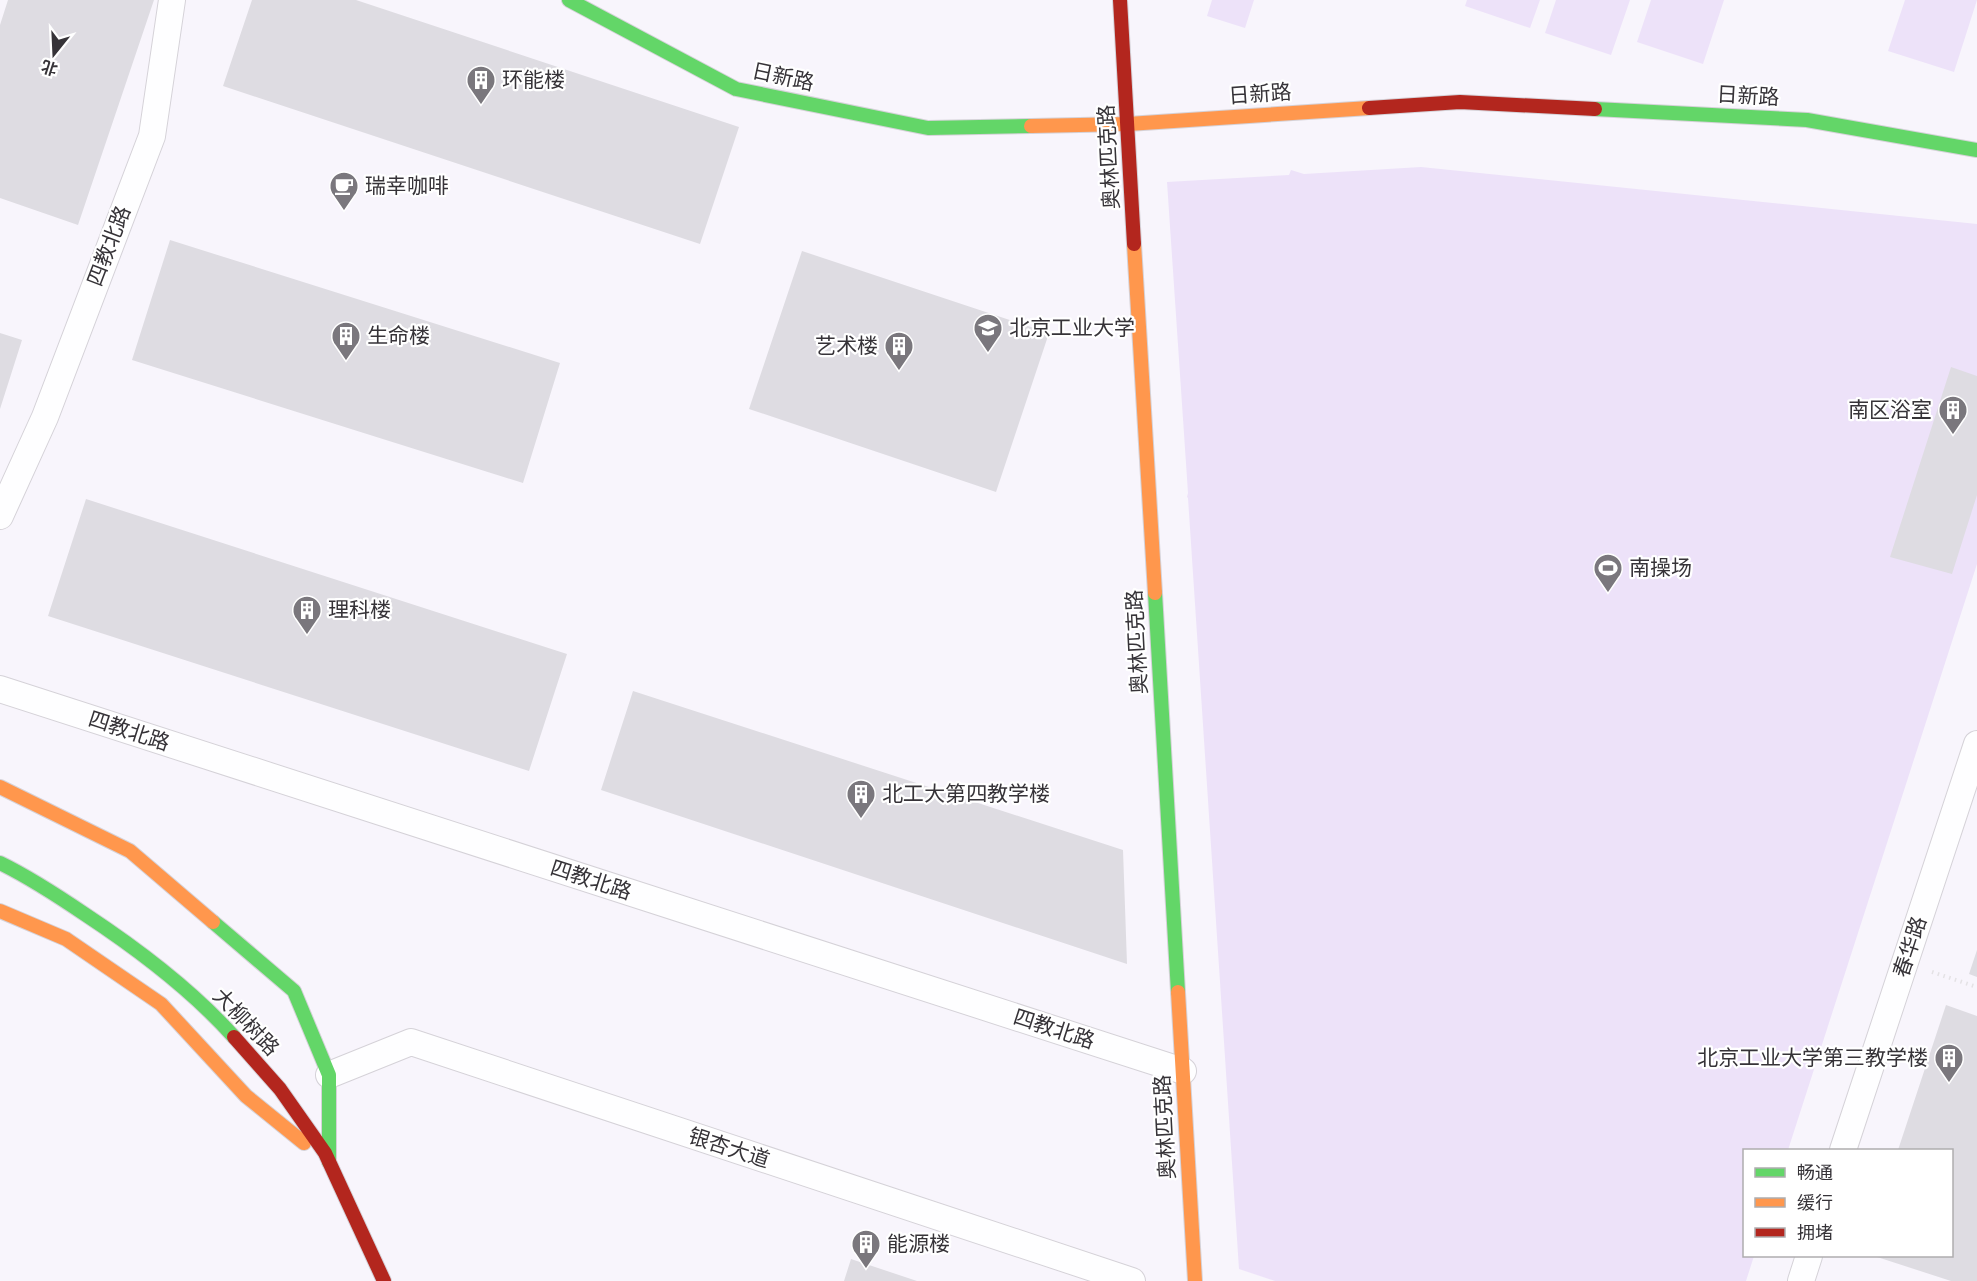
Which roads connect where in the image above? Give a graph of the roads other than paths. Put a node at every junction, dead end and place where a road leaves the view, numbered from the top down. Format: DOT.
graph roads {
  1 [pos="172,0"];
  2 [pos="569,0"];
  3 [pos="1120,0"];
  4 [pos="1128,124"];
  5 [pos="1977,150"];
  6 [pos="0,516"];
  7 [pos="0,689"];
  8 [pos="1977,744"];
  9 [pos="0,787"];
  10 [pos="0,863"];
  11 [pos="0,911"];
  12 [pos="1183,1071"];
  13 [pos="328,1075"];
  14 [pos="1843,1149"];
  15 [pos="329,1164"];
  16 [pos="1809,1257"];
  17 [pos="384,1281"];
  18 [pos="1132,1281"];
  19 [pos="1195,1281"];
  20 [pos="1801,1281"];
  1 -- 6 [label="street, 四教北路"];
  2 -- 4 [label="street, 日新路"];
  3 -- 4 [label="street, 奥林匹克路"];
  4 -- 5 [label="street, 日新路"];
  4 -- 12 [label="street, 奥林匹克路"];
  7 -- 12 [label="street, 四教北路"];
  8 -- 14 [label="street, 春华路"];
  9 -- 13 [label="street"];
  10 -- 15 [label="street, 大柳树路"];
  11 -- 15 [label="street"];
  12 -- 19 [label="street, 奥林匹克路"];
  13 -- 15 [label="street"];
  13 -- 18 [label="street, 银杏大道"];
  15 -- 17 [label="street, 大柳树路"];
  16 -- 20 [label="street"];
}
